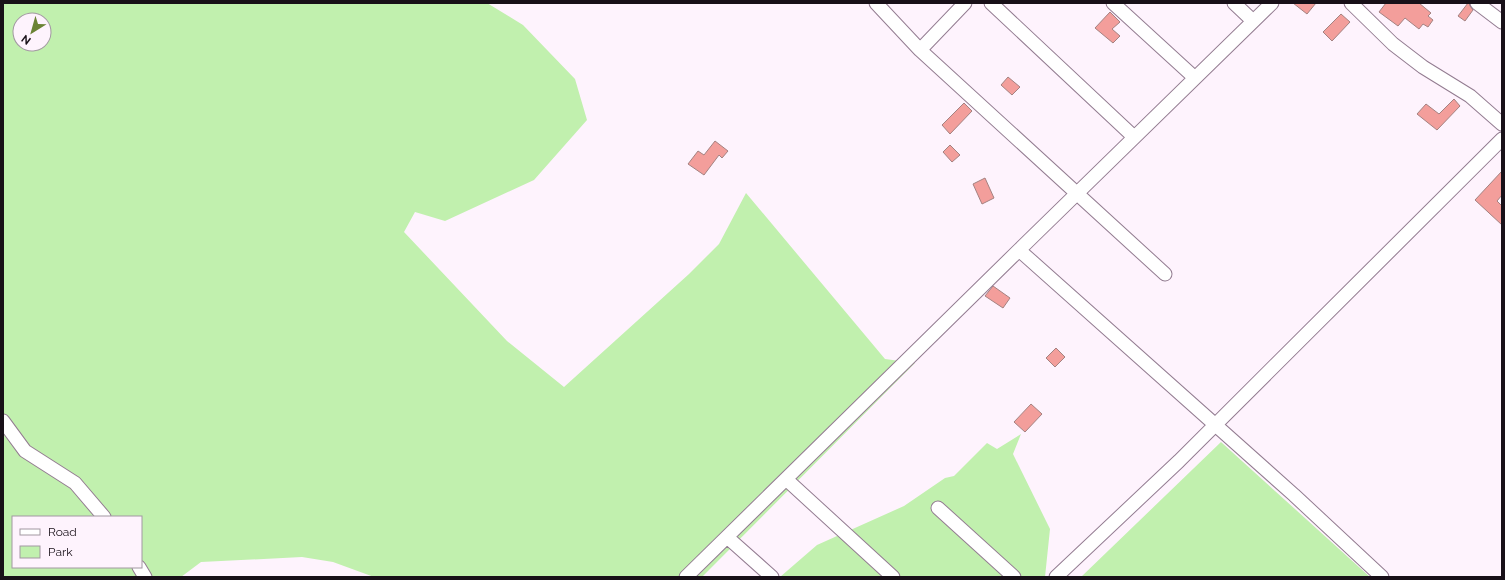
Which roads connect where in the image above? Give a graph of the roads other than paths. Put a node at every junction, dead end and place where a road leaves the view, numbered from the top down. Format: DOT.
graph roads {
  1 [pos="876,3"];
  2 [pos="965,3"];
  3 [pos="991,3"];
  4 [pos="1113,3"];
  5 [pos="1234,3"];
  6 [pos="1272,3"];
  7 [pos="1351,3"];
  8 [pos="1477,3"];
  9 [pos="1254,21"];
  10 [pos="1502,22"];
  11 [pos="920,50"];
  12 [pos="1195,78"];
  13 [pos="1502,124"];
  14 [pos="1134,137"];
  15 [pos="1502,139"];
  16 [pos="1077,193"];
  17 [pos="1019,250"];
  18 [pos="1165,274"];
  19 [pos="3,421"];
  20 [pos="1215,424"];
  21 [pos="786,478"];
  22 [pos="938,508"];
  23 [pos="103,516"];
  24 [pos="727,537"];
  25 [pos="140,568"];
  26 [pos="144,577"];
  27 [pos="686,577"];
  28 [pos="772,577"];
  29 [pos="892,577"];
  30 [pos="1014,577"];
  31 [pos="1056,577"];
  32 [pos="1382,577"];
  1 -- 11 [label="street"];
  2 -- 11 [label="street"];
  3 -- 14 [label="street"];
  4 -- 12 [label="street"];
  5 -- 9 [label="street"];
  6 -- 9 [label="street"];
  7 -- 13 [label="street"];
  8 -- 10 [label="street"];
  9 -- 12 [label="street"];
  11 -- 16 [label="street"];
  12 -- 14 [label="street"];
  14 -- 16 [label="street"];
  15 -- 20 [label="street"];
  16 -- 17 [label="street"];
  16 -- 18 [label="street"];
  17 -- 20 [label="street"];
  17 -- 21 [label="street"];
  19 -- 23 [label="street"];
  20 -- 31 [label="street"];
  20 -- 32 [label="street"];
  21 -- 24 [label="street"];
  21 -- 29 [label="street"];
  22 -- 30 [label="street"];
  24 -- 27 [label="street"];
  24 -- 28 [label="street"];
  25 -- 26 [label="street"];
}
